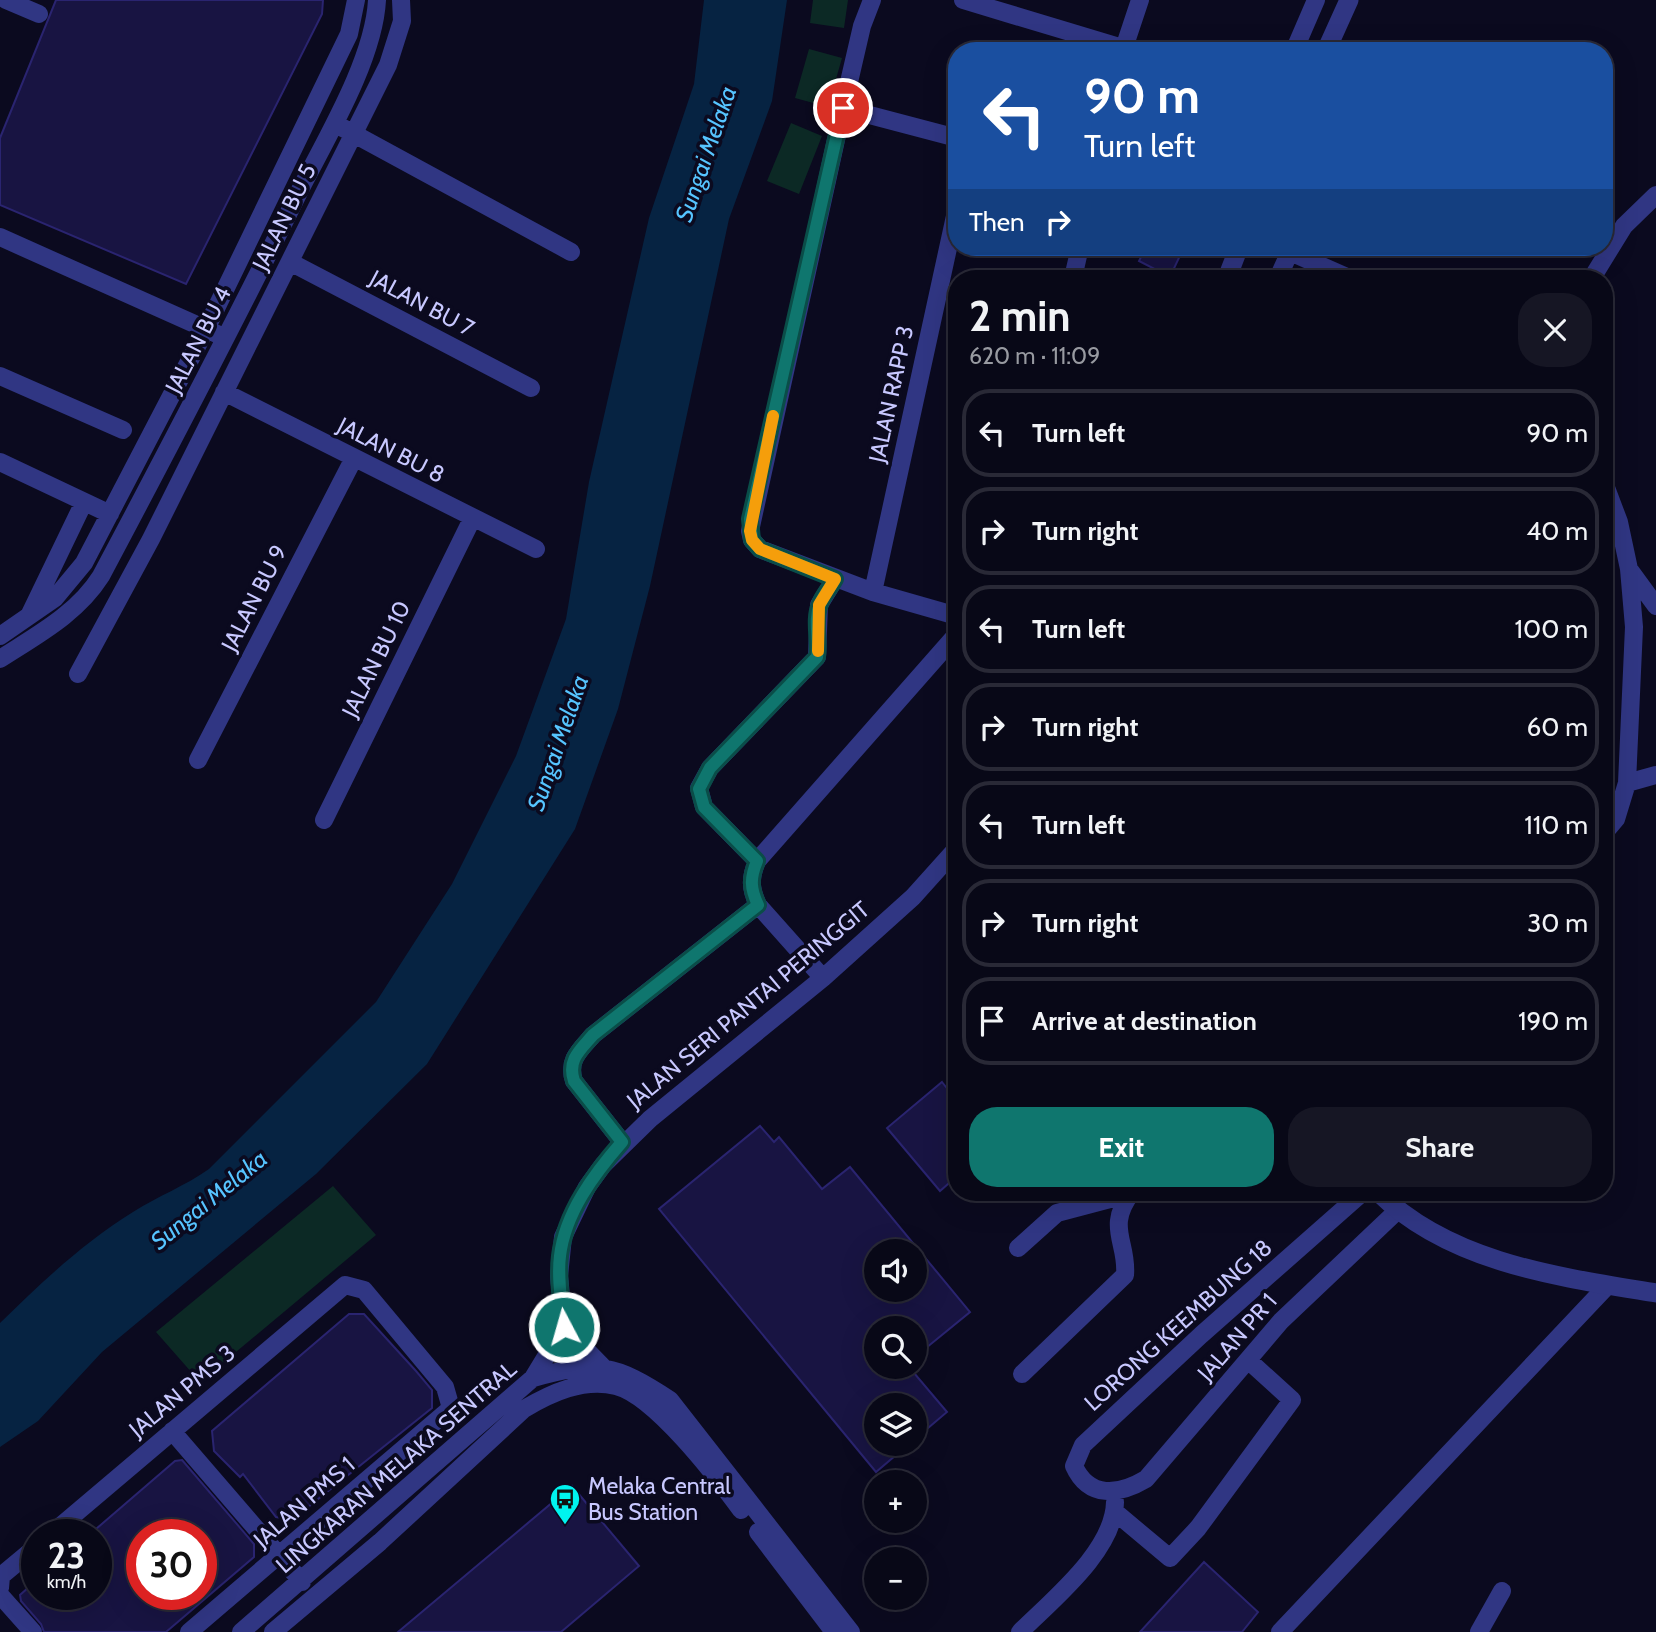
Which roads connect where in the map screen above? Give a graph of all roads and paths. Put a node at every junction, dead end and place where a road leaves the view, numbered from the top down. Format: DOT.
graph roads {
  1 [pos="6,0"];
  2 [pos="356,0"];
  3 [pos="377,0"];
  4 [pos="401,0"];
  5 [pos="872,0"];
  6 [pos="963,0"];
  7 [pos="1140,0"];
  8 [pos="1316,0"];
  9 [pos="1349,0"];
  10 [pos="40,14"];
  11 [pos="1097,42"];
  12 [pos="1126,42"];
  13 [pos="1298,42"];
  14 [pos="1330,42"];
  15 [pos="843,108"];
  16 [pos="334,124"];
  17 [pos="351,133"];
  18 [pos="948,136"];
  19 [pos="1656,195"];
  20 [pos="0,237"];
  21 [pos="1613,244"];
  22 [pos="948,248"];
  23 [pos="571,253"];
  24 [pos="1304,256"];
  25 [pos="290,262"];
  26 [pos="1332,270"];
  27 [pos="206,329"];
  28 [pos="226,339"];
  29 [pos="0,376"];
  30 [pos="531,388"];
  31 [pos="224,392"];
  32 [pos="122,430"];
  33 [pos="354,458"];
  34 [pos="0,462"];
  35 [pos="84,502"];
  36 [pos="1613,506"];
  37 [pos="110,514"];
  38 [pos="472,519"];
  39 [pos="536,549"];
  40 [pos="1629,569"];
  41 [pos="835,579"];
  42 [pos="873,592"];
  43 [pos="1656,606"];
  44 [pos="948,613"];
  45 [pos="29,617"];
  46 [pos="0,636"];
  47 [pos="948,644"];
  48 [pos="0,659"];
  49 [pos="78,674"];
  50 [pos="198,760"];
  51 [pos="1655,780"];
  52 [pos="1627,783"];
  53 [pos="324,820"];
  54 [pos="1613,823"];
  55 [pos="948,858"];
  56 [pos="757,861"];
  57 [pos="758,905"];
  58 [pos="823,978"];
  59 [pos="622,1142"];
  60 [pos="1101,1201"];
  61 [pos="1126,1201"];
  62 [pos="1353,1201"];
  63 [pos="1388,1201"];
  64 [pos="1397,1210"];
  65 [pos="1018,1248"];
  66 [pos="345,1285"];
  67 [pos="1608,1285"];
  68 [pos="1656,1293"];
  69 [pos="564,1327"];
  70 [pos="1248,1360"];
  71 [pos="603,1367"];
  72 [pos="1022,1374"];
  73 [pos="533,1378"];
  74 [pos="172,1431"];
  75 [pos="1115,1493"];
  76 [pos="1115,1512"];
  77 [pos="69,1519"];
  78 [pos="279,1556"];
  79 [pos="21,1562"];
  80 [pos="1,1582"];
  81 [pos="302,1582"];
  82 [pos="1502,1591"];
  83 [pos="0,1595"];
  84 [pos="33,1632"];
  85 [pos="189,1632"];
  86 [pos="241,1632"];
  87 [pos="273,1632"];
  88 [pos="834,1632"];
  89 [pos="852,1632"];
  90 [pos="1020,1632"];
  91 [pos="1280,1632"];
  92 [pos="1479,1632"];
  1 -- 10 [label="street"];
  2 -- 27 [label="street, JALAN BU 4"];
  3 -- 16 [label="street, JALAN BU 4"];
  4 -- 17 [label="street, JALAN BU 5"];
  5 -- 15 [label="street"];
  6 -- 11 [label="street"];
  7 -- 12 [label="street"];
  8 -- 13 [label="street"];
  9 -- 14 [label="street"];
  15 -- 18 [label="street"];
  15 -- 41 [label="street"];
  16 -- 17 [label="street"];
  16 -- 28 [label="street, JALAN BU 4"];
  17 -- 23 [label="street"];
  17 -- 25 [label="street, JALAN BU 5"];
  19 -- 21 [label="street"];
  20 -- 27 [label="street"];
  22 -- 42 [label="street, JALAN RAPP 3"];
  24 -- 26 [label="street"];
  25 -- 30 [label="street, JALAN BU 7"];
  25 -- 31 [label="street, JALAN BU 5"];
  27 -- 28 [label="street"];
  27 -- 37 [label="street, JALAN BU 4"];
  28 -- 48 [label="street, JALAN BU 4"];
  29 -- 32 [label="street"];
  31 -- 33 [label="street, JALAN BU 8"];
  31 -- 49 [label="street, JALAN BU 5"];
  33 -- 38 [label="street, JALAN BU 8"];
  33 -- 50 [label="street, JALAN BU 9"];
  34 -- 35 [label="street"];
  35 -- 37 [label="street"];
  35 -- 45 [label="street"];
  36 -- 40 [label="street"];
  37 -- 45 [label="street, JALAN BU 4"];
  38 -- 39 [label="street, JALAN BU 8"];
  38 -- 53 [label="street, JALAN BU 10"];
  40 -- 43 [label="street"];
  40 -- 52 [label="street"];
  41 -- 42 [label="street"];
  41 -- 56 [label="street"];
  42 -- 44 [label="street"];
  45 -- 46 [label="street, JALAN BU 4"];
  47 -- 56 [label="street"];
  51 -- 52 [label="street"];
  52 -- 54 [label="street"];
  55 -- 58 [label="street, JALAN SERI PANTAI PERINGGIT"];
  56 -- 57 [label="street"];
  57 -- 58 [label="street"];
  57 -- 59 [label="street"];
  58 -- 59 [label="street, JALAN SERI PANTAI PERINGGIT"];
  59 -- 69 [label="street, JALAN SERI PANTAI PERINGGIT"];
  60 -- 65 [label="street"];
  61 -- 72 [label="street"];
  62 -- 75 [label="street, LORONG KEEMBUNG 18"];
  63 -- 64 [label="street"];
  64 -- 67 [label="street"];
  64 -- 70 [label="street, JALAN PR 1"];
  66 -- 74 [label="street, JALAN PMS 3"];
  66 -- 78 [label="street, JALAN PMS 1"];
  67 -- 68 [label="street"];
  67 -- 91 [label="street"];
  69 -- 71 [label="street"];
  69 -- 73 [label="street"];
  70 -- 75 [label="street, JALAN PR 1"];
  70 -- 76 [label="street"];
  71 -- 73 [label="street, LINGKARAN MELAKA SENTRAL"];
  71 -- 89 [label="street, LINGKARAN MELAKA SENTRAL"];
  73 -- 81 [label="street, LINGKARAN MELAKA SENTRAL"];
  74 -- 77 [label="street, JALAN PMS 3"];
  74 -- 78 [label="street"];
  75 -- 76 [label="street"];
  76 -- 90 [label="street"];
  78 -- 81 [label="street"];
  78 -- 85 [label="street, JALAN PMS 1"];
  79 -- 80 [label="street"];
  81 -- 86 [label="street, LINGKARAN MELAKA SENTRAL"];
  82 -- 92 [label="street"];
  83 -- 84 [label="street"];
  87 -- 88 [label="street, LINGKARAN MELAKA SENTRAL"];
}
